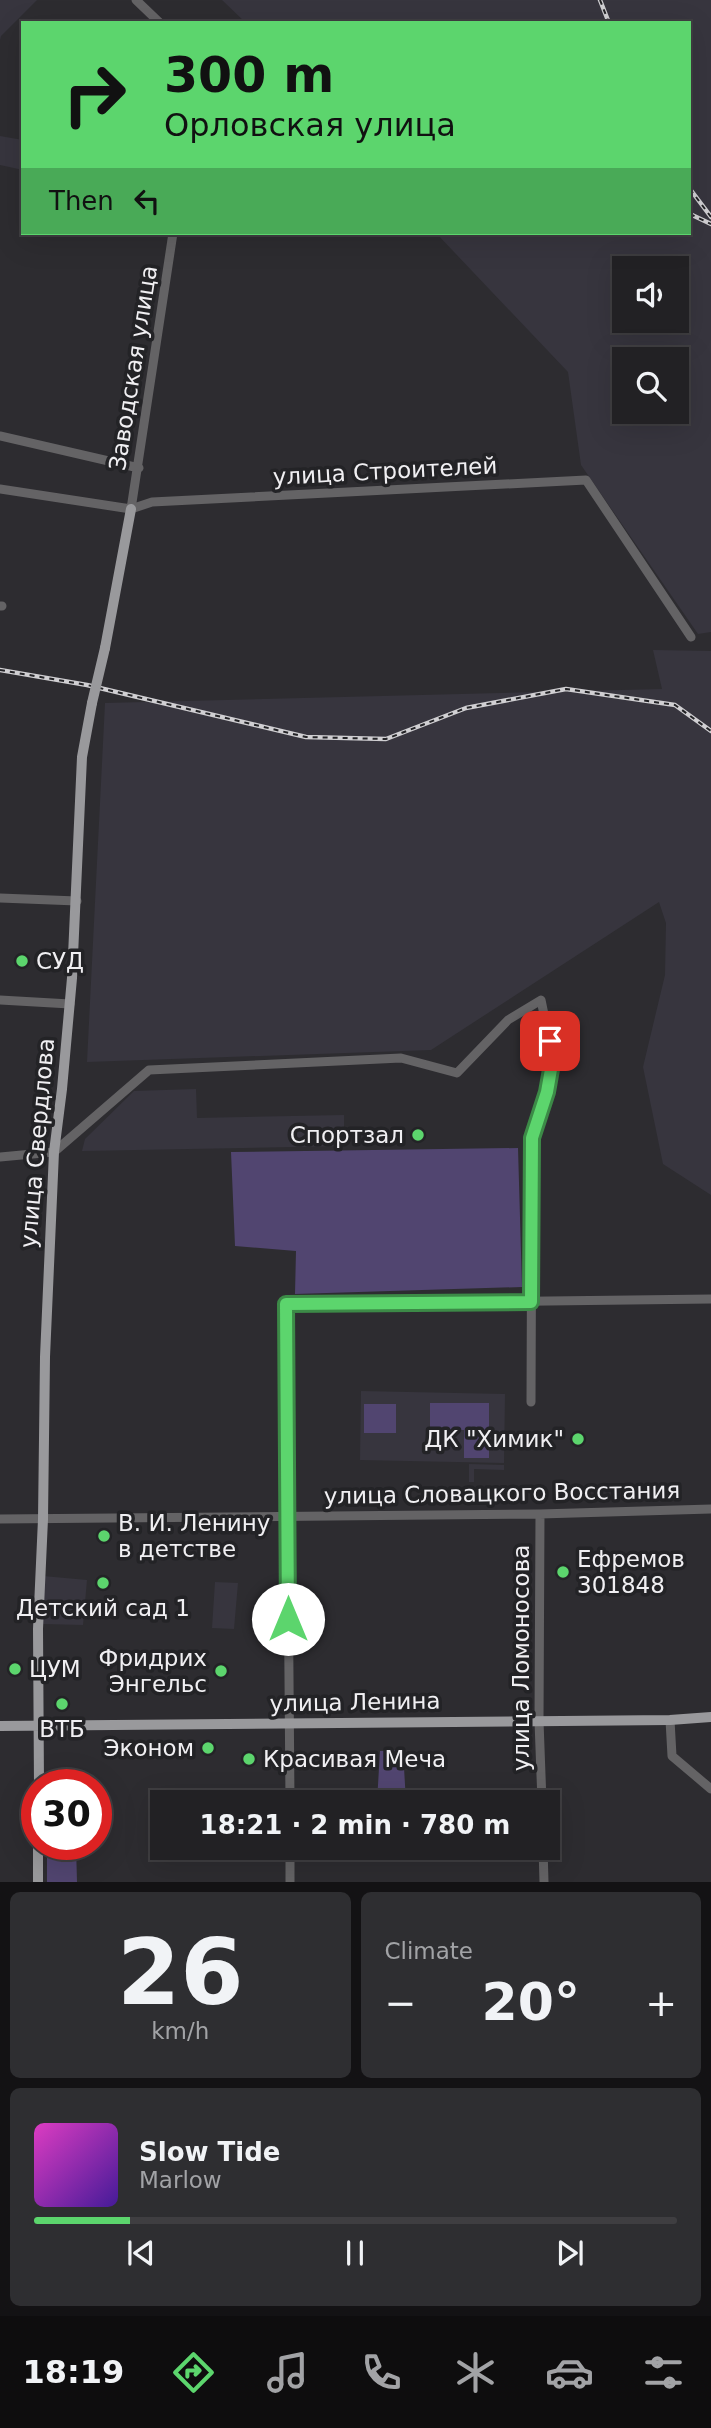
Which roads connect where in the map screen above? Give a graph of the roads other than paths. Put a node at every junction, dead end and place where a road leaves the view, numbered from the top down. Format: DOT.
graph roads {
  1 [pos="136,0"];
  2 [pos="158,21"];
  3 [pos="173,235"];
  4 [pos="0,436"];
  5 [pos="139,468"];
  6 [pos="0,489"];
  7 [pos="131,509"];
  8 [pos="691,638"];
  9 [pos="0,898"];
  10 [pos="77,901"];
  11 [pos="0,1000"];
  12 [pos="70,1004"];
  13 [pos="54,1152"];
  14 [pos="0,1157"];
  15 [pos="711,1299"];
  16 [pos="531,1302"];
  17 [pos="531,1402"];
  18 [pos="711,1509"];
  19 [pos="540,1514"];
  20 [pos="287,1515"];
  21 [pos="0,1519"];
  22 [pos="43,1519"];
  23 [pos="711,1717"];
  24 [pos="670,1720"];
  25 [pos="539,1721"];
  26 [pos="290,1724"];
  27 [pos="0,1726"];
  28 [pos="40,1726"];
  29 [pos="39,1769"];
  30 [pos="711,1789"];
  31 [pos="290,1790"];
  32 [pos="542,1790"];
  33 [pos="38,1860"];
  34 [pos="290,1860"];
  35 [pos="543,1860"];
  36 [pos="38,1882"];
  37 [pos="290,1882"];
  38 [pos="544,1882"];
  1 -- 2 [label="street"];
  3 -- 5 [label="street, Заводская улица"];
  4 -- 5 [label="street"];
  5 -- 7 [label="street, Заводская улица"];
  6 -- 7 [label="street, улица Строителей"];
  7 -- 8 [label="street, улица Строителей"];
  7 -- 10 [label="main road, улица Свердлова, bridge"];
  9 -- 10 [label="street"];
  10 -- 12 [label="main road, улица Свердлова"];
  11 -- 12 [label="street"];
  12 -- 13 [label="main road, улица Свердлова"];
  13 -- 14 [label="street"];
  13 -- 16 [label="street"];
  13 -- 22 [label="main road, улица Свердлова"];
  15 -- 16 [label="street"];
  16 -- 17 [label="street"];
  16 -- 20 [label="street"];
  18 -- 19 [label="street, улица Словацкого Восстания"];
  19 -- 20 [label="street, улица Словацкого Восстания"];
  19 -- 25 [label="street, улица Ломоносова"];
  20 -- 22 [label="street, улица Словацкого Восстания"];
  20 -- 26 [label="street"];
  21 -- 22 [label="street, улица Словацкого Восстания"];
  22 -- 28 [label="main road, улица Свердлова"];
  23 -- 24 [label="main road, улица Ленина"];
  24 -- 25 [label="main road, улица Ленина"];
  24 -- 30 [label="street"];
  25 -- 26 [label="main road, улица Ленина"];
  25 -- 32 [label="street, улица Ломоносова"];
  26 -- 28 [label="main road, улица Ленина"];
  26 -- 31 [label="street"];
  27 -- 28 [label="main road, улица Ленина"];
  28 -- 29 [label="main road, улица Свердлова"];
  33 -- 36 [label="main road"];
  34 -- 37 [label="street"];
  35 -- 38 [label="street"];
}
